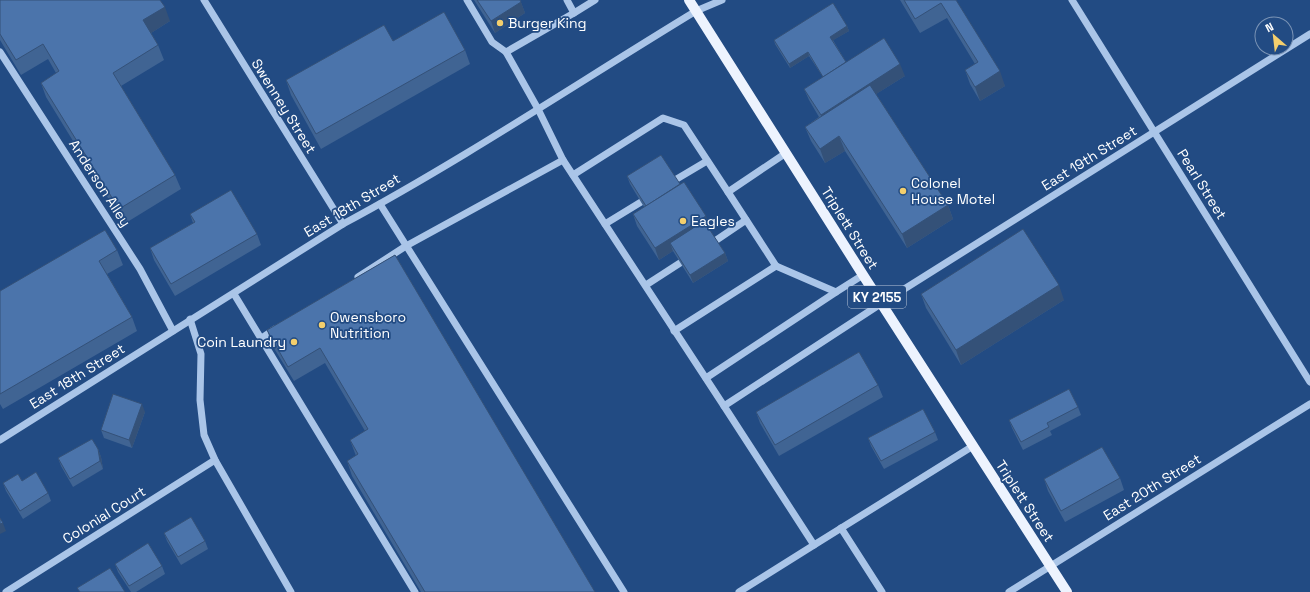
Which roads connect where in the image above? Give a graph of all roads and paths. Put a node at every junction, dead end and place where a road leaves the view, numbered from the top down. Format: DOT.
graph roads {
  1 [pos="204,0"];
  2 [pos="467,0"];
  3 [pos="566,0"];
  4 [pos="595,0"];
  5 [pos="689,0"];
  6 [pos="722,0"];
  7 [pos="1072,0"];
  8 [pos="696,11"];
  9 [pos="574,13"];
  10 [pos="1310,34"];
  11 [pos="0,52"];
  12 [pos="506,52"];
  13 [pos="538,109"];
  14 [pos="1154,132"];
  15 [pos="786,153"];
  16 [pos="563,160"];
  17 [pos="708,161"];
  18 [pos="573,175"];
  19 [pos="675,180"];
  20 [pos="728,192"];
  21 [pos="641,202"];
  22 [pos="380,204"];
  23 [pos="746,220"];
  24 [pos="343,224"];
  25 [pos="605,224"];
  26 [pos="714,241"];
  27 [pos="406,246"];
  28 [pos="680,263"];
  29 [pos="776,266"];
  30 [pos="863,275"];
  31 [pos="354,279"];
  32 [pos="646,285"];
  33 [pos="836,292"];
  34 [pos="234,294"];
  35 [pos="882,303"];
  36 [pos="190,319"];
  37 [pos="281,325"];
  38 [pos="173,331"];
  39 [pos="674,331"];
  40 [pos="262,338"];
  41 [pos="706,378"];
  42 [pos="1310,382"];
  43 [pos="1310,404"];
  44 [pos="724,406"];
  45 [pos="0,440"];
  46 [pos="973,446"];
  47 [pos="216,460"];
  48 [pos="841,528"];
  49 [pos="814,545"];
  50 [pos="1050,566"];
  51 [pos="6,592"];
  52 [pos="291,592"];
  53 [pos="415,592"];
  54 [pos="624,592"];
  55 [pos="739,592"];
  56 [pos="882,592"];
  57 [pos="1008,592"];
  58 [pos="1067,592"];
  1 -- 24 [label="street, Swenney Street"];
  2 -- 12 [label="street"];
  3 -- 9 [label="street"];
  4 -- 9 [label="street"];
  5 -- 8 [label="main road, Triplett Street / KY 2155"];
  6 -- 8 [label="street, East 18th Street"];
  7 -- 14 [label="street, Pearl Street"];
  8 -- 13 [label="street, East 18th Street"];
  8 -- 15 [label="main road, Triplett Street / KY 2155"];
  9 -- 12 [label="street"];
  10 -- 14 [label="street, East 19th Street"];
  11 -- 38 [label="street, Anderson Alley"];
  12 -- 13 [label="street"];
  13 -- 16 [label="street"];
  13 -- 22 [label="street, East 18th Street"];
  14 -- 35 [label="street, East 19th Street"];
  14 -- 42 [label="street, Pearl Street"];
  15 -- 20 [label="street"];
  15 -- 30 [label="main road, Triplett Street / KY 2155"];
  16 -- 18 [label="street"];
  16 -- 27 [label="street"];
  17 -- 18 [label="street"];
  17 -- 19 [label="street"];
  17 -- 20 [label="street"];
  18 -- 25 [label="street"];
  20 -- 23 [label="street"];
  21 -- 25 [label="street"];
  22 -- 24 [label="street, East 18th Street"];
  22 -- 27 [label="street"];
  23 -- 26 [label="street"];
  23 -- 29 [label="street"];
  24 -- 34 [label="street, East 18th Street"];
  25 -- 32 [label="street"];
  27 -- 31 [label="street"];
  27 -- 54 [label="street"];
  28 -- 32 [label="street"];
  29 -- 33 [label="street"];
  29 -- 39 [label="street"];
  30 -- 33 [label="street"];
  30 -- 35 [label="main road, Triplett Street / KY 2155"];
  32 -- 39 [label="street"];
  33 -- 41 [label="street"];
  34 -- 36 [label="street, East 18th Street"];
  34 -- 40 [label="street"];
  35 -- 44 [label="street, East 19th Street"];
  35 -- 46 [label="main road, Triplett Street / KY 2155"];
  36 -- 38 [label="street, East 18th Street"];
  36 -- 47 [label="street"];
  37 -- 40 [label="street"];
  38 -- 45 [label="street, East 18th Street"];
  39 -- 41 [label="street"];
  40 -- 53 [label="street"];
  41 -- 44 [label="street"];
  43 -- 50 [label="street, East 20th Street"];
  44 -- 49 [label="street"];
  46 -- 48 [label="street"];
  46 -- 50 [label="main road, Triplett Street / KY 2155"];
  47 -- 51 [label="street, Colonial Court"];
  47 -- 52 [label="street"];
  48 -- 49 [label="street"];
  48 -- 56 [label="street"];
  49 -- 55 [label="street"];
  50 -- 57 [label="street, East 20th Street"];
  50 -- 58 [label="main road, Triplett Street / KY 2155"];
}
